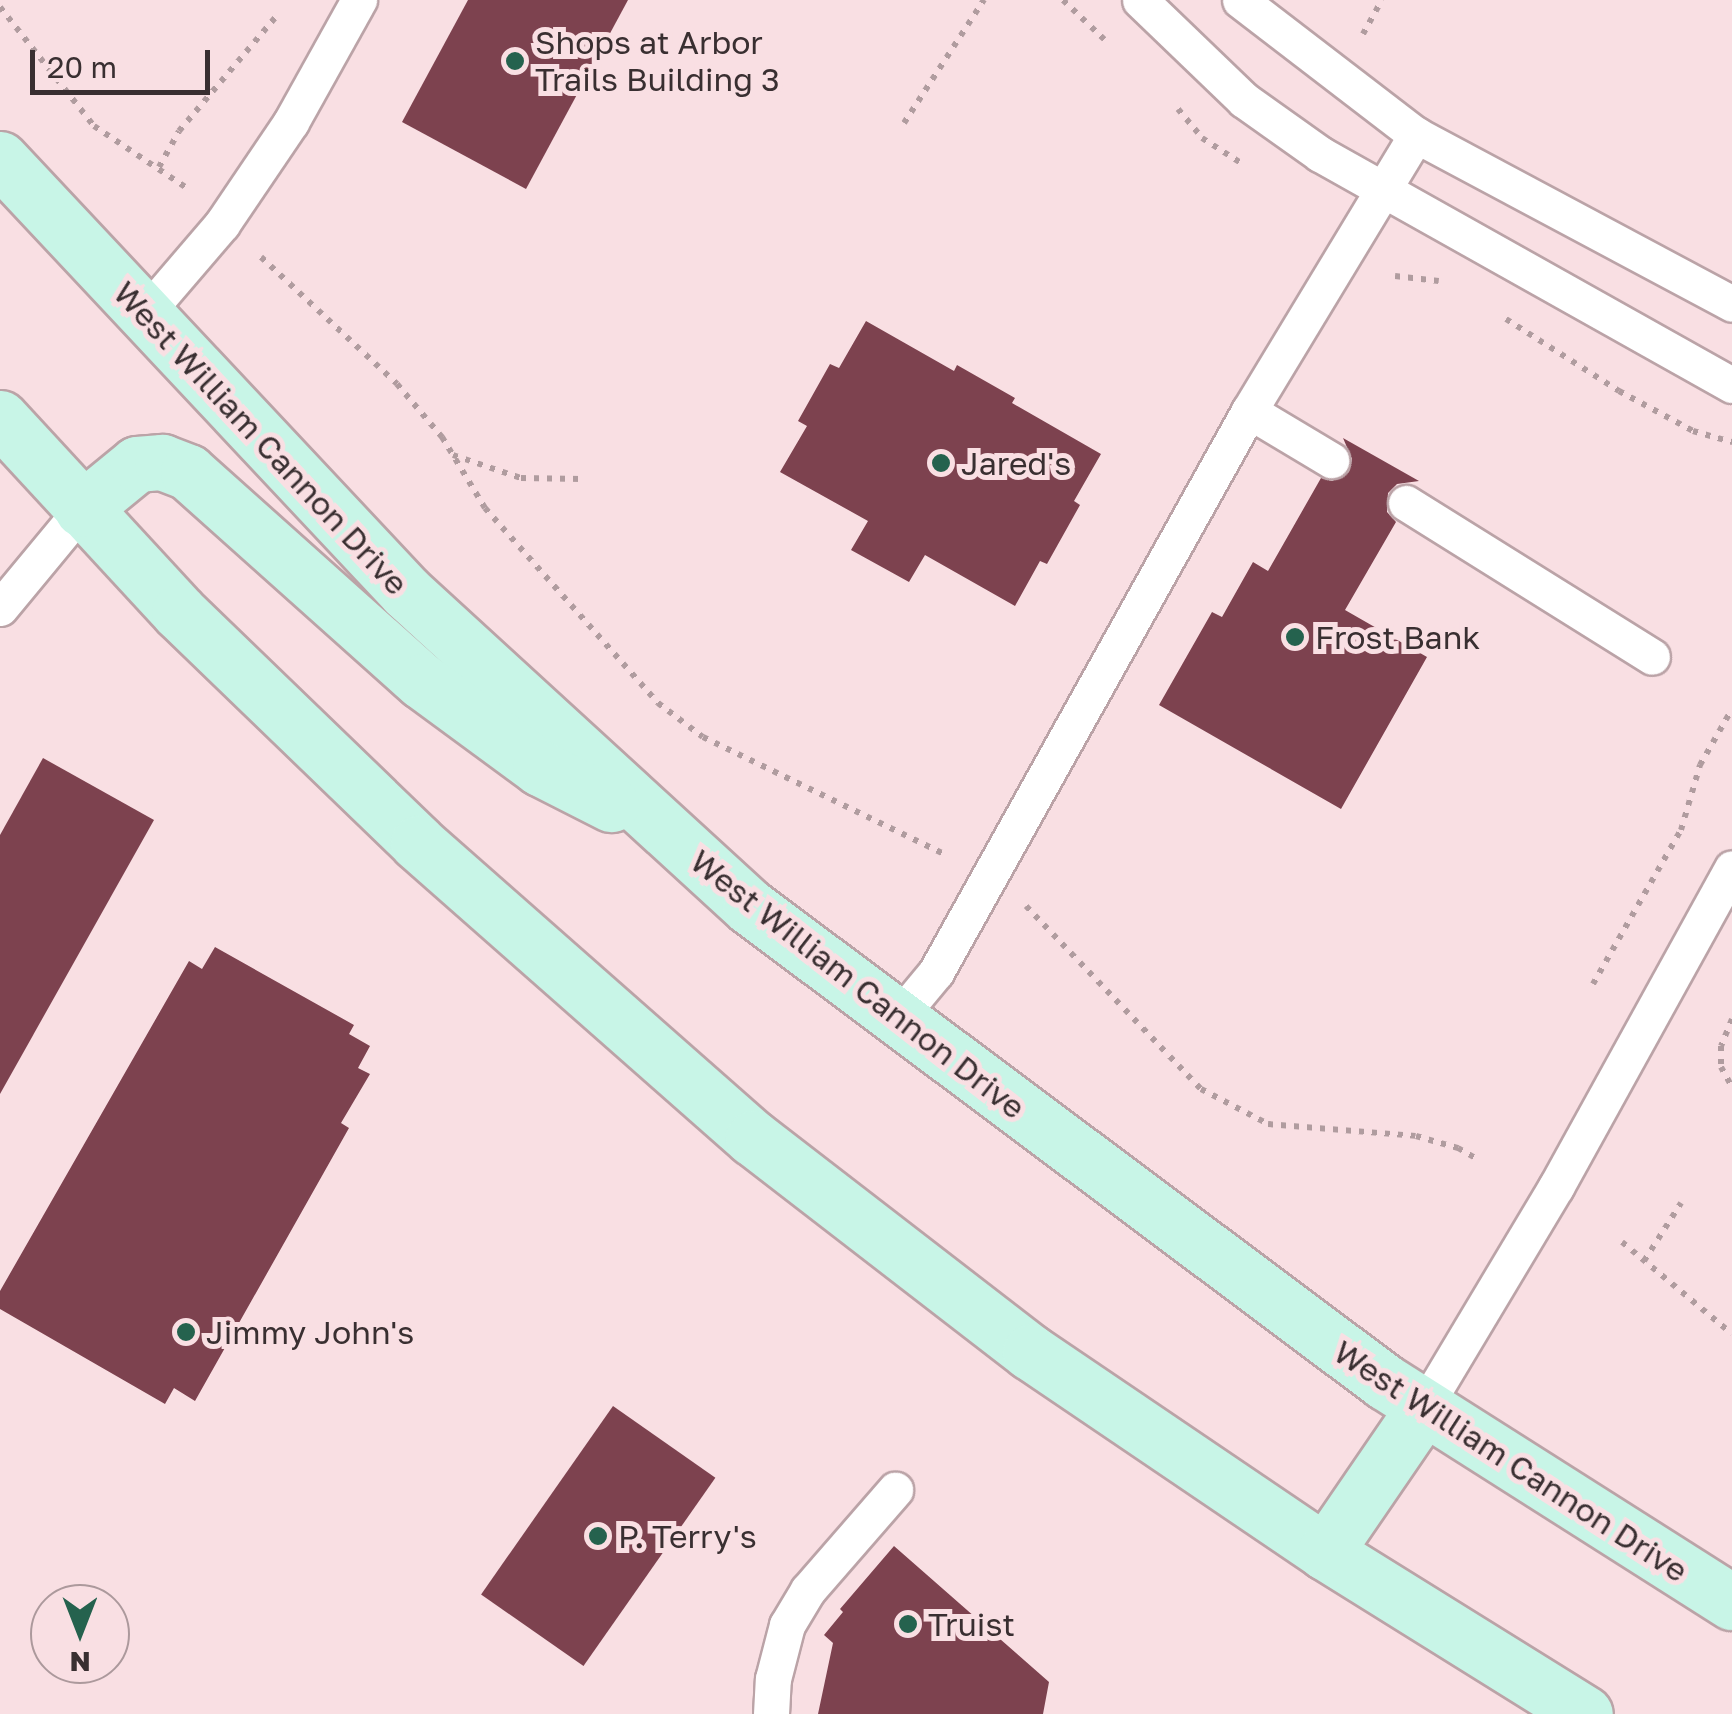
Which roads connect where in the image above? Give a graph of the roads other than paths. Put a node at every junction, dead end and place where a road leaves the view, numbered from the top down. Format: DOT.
graph roads {
  1 [pos="359,0"];
  2 [pos="1140,0"];
  3 [pos="1240,0"];
  4 [pos="1416,135"];
  5 [pos="0,158"];
  6 [pos="1386,190"];
  7 [pos="1732,304"];
  8 [pos="144,316"];
  9 [pos="1732,384"];
  10 [pos="1249,412"];
  11 [pos="0,418"];
  12 [pos="1331,460"];
  13 [pos="1406,503"];
  14 [pos="82,509"];
  15 [pos="0,608"];
  16 [pos="1652,657"];
  17 [pos="672,835"];
  18 [pos="1732,868"];
  19 [pos="897,1019"];
  20 [pos="1423,1410"];
  21 [pos="895,1490"];
  22 [pos="1325,1552"];
  23 [pos="1732,1602"];
  24 [pos="770,1714"];
  25 [pos="1585,1714"];
  1 -- 8 [label="lane"];
  2 -- 6 [label="lane"];
  3 -- 4 [label="lane"];
  4 -- 6 [label="lane"];
  4 -- 7 [label="lane"];
  5 -- 8 [label="main road, West William Cannon Drive"];
  6 -- 9 [label="lane"];
  6 -- 10 [label="lane"];
  8 -- 17 [label="main road, West William Cannon Drive"];
  10 -- 12 [label="lane"];
  10 -- 19 [label="lane"];
  11 -- 14 [label="main road"];
  13 -- 16 [label="lane"];
  14 -- 15 [label="lane"];
  14 -- 17 [label="main road"];
  14 -- 22 [label="main road"];
  17 -- 19 [label="main road, West William Cannon Drive"];
  18 -- 20 [label="lane"];
  19 -- 20 [label="main road, West William Cannon Drive"];
  20 -- 22 [label="main road"];
  20 -- 23 [label="main road, West William Cannon Drive"];
  21 -- 24 [label="lane"];
  22 -- 25 [label="main road"];
}
